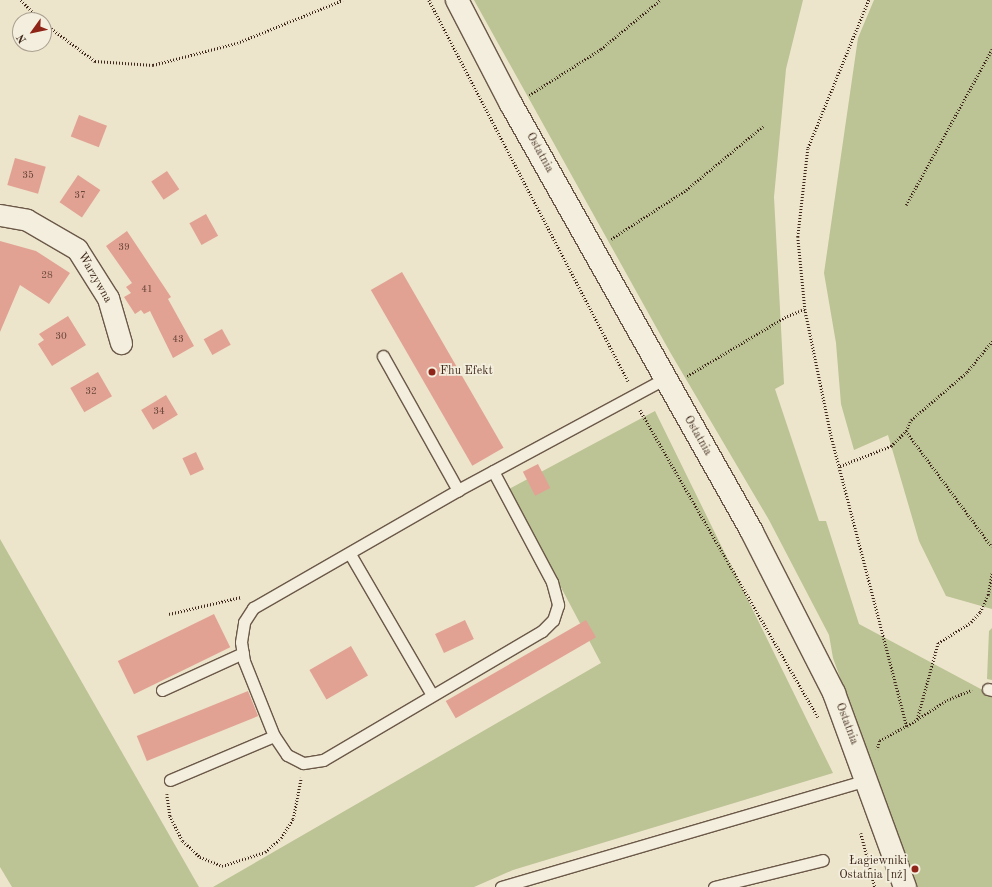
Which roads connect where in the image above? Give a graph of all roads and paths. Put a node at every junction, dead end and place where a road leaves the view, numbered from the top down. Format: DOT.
graph roads {
  1 [pos="21,0"];
  2 [pos="344,0"];
  3 [pos="429,0"];
  4 [pos="457,0"];
  5 [pos="660,0"];
  6 [pos="869,0"];
  7 [pos="32,12"];
  8 [pos="52,29"];
  9 [pos="992,49"];
  10 [pos="526,97"];
  11 [pos="763,126"];
  12 [pos="906,205"];
  13 [pos="0,215"];
  14 [pos="608,240"];
  15 [pos="804,308"];
  16 [pos="992,341"];
  17 [pos="121,343"];
  18 [pos="383,356"];
  19 [pos="674,379"];
  20 [pos="632,397"];
  21 [pos="906,431"];
  22 [pos="840,466"];
  23 [pos="493,471"];
  24 [pos="458,490"];
  25 [pos="992,547"];
  26 [pos="350,554"];
  27 [pos="992,573"];
  28 [pos="244,597"];
  29 [pos="169,614"];
  30 [pos="243,653"];
  31 [pos="162,690"];
  32 [pos="990,690"];
  33 [pos="432,696"];
  34 [pos="917,719"];
  35 [pos="820,720"];
  36 [pos="907,726"];
  37 [pos="274,736"];
  38 [pos="303,763"];
  39 [pos="170,780"];
  40 [pos="868,780"];
  41 [pos="860,829"];
  42 [pos="823,860"];
  43 [pos="501,887"];
  44 [pos="714,887"];
  45 [pos="875,887"];
  46 [pos="905,887"];
  1 -- 7 [label="path"];
  2 -- 8 [label="path"];
  3 -- 20 [label="path"];
  4 -- 19 [label="street, Ostatnia"];
  5 -- 10 [label="path"];
  6 -- 15 [label="path"];
  9 -- 12 [label="path"];
  11 -- 14 [label="path"];
  13 -- 17 [label="street, Warzywna"];
  15 -- 19 [label="path"];
  15 -- 22 [label="path"];
  16 -- 21 [label="path"];
  18 -- 24 [label="lane"];
  19 -- 20 [label="lane"];
  19 -- 40 [label="street, Ostatnia"];
  20 -- 23 [label="lane"];
  20 -- 35 [label="path"];
  21 -- 22 [label="path"];
  21 -- 25 [label="path"];
  22 -- 36 [label="path"];
  23 -- 24 [label="lane"];
  23 -- 33 [label="lane"];
  24 -- 26 [label="lane"];
  26 -- 30 [label="lane"];
  26 -- 33 [label="lane"];
  27 -- 34 [label="path"];
  28 -- 29 [label="path"];
  30 -- 31 [label="lane"];
  30 -- 37 [label="lane"];
  32 -- 34 [label="path"];
  33 -- 38 [label="lane"];
  34 -- 36 [label="path"];
  36 -- 40 [label="path"];
  37 -- 38 [label="lane"];
  37 -- 39 [label="lane"];
  38 -- 39 [label="path"];
  40 -- 43 [label="lane"];
  40 -- 46 [label="street, Ostatnia"];
  41 -- 45 [label="path"];
  42 -- 44 [label="lane"];
}
